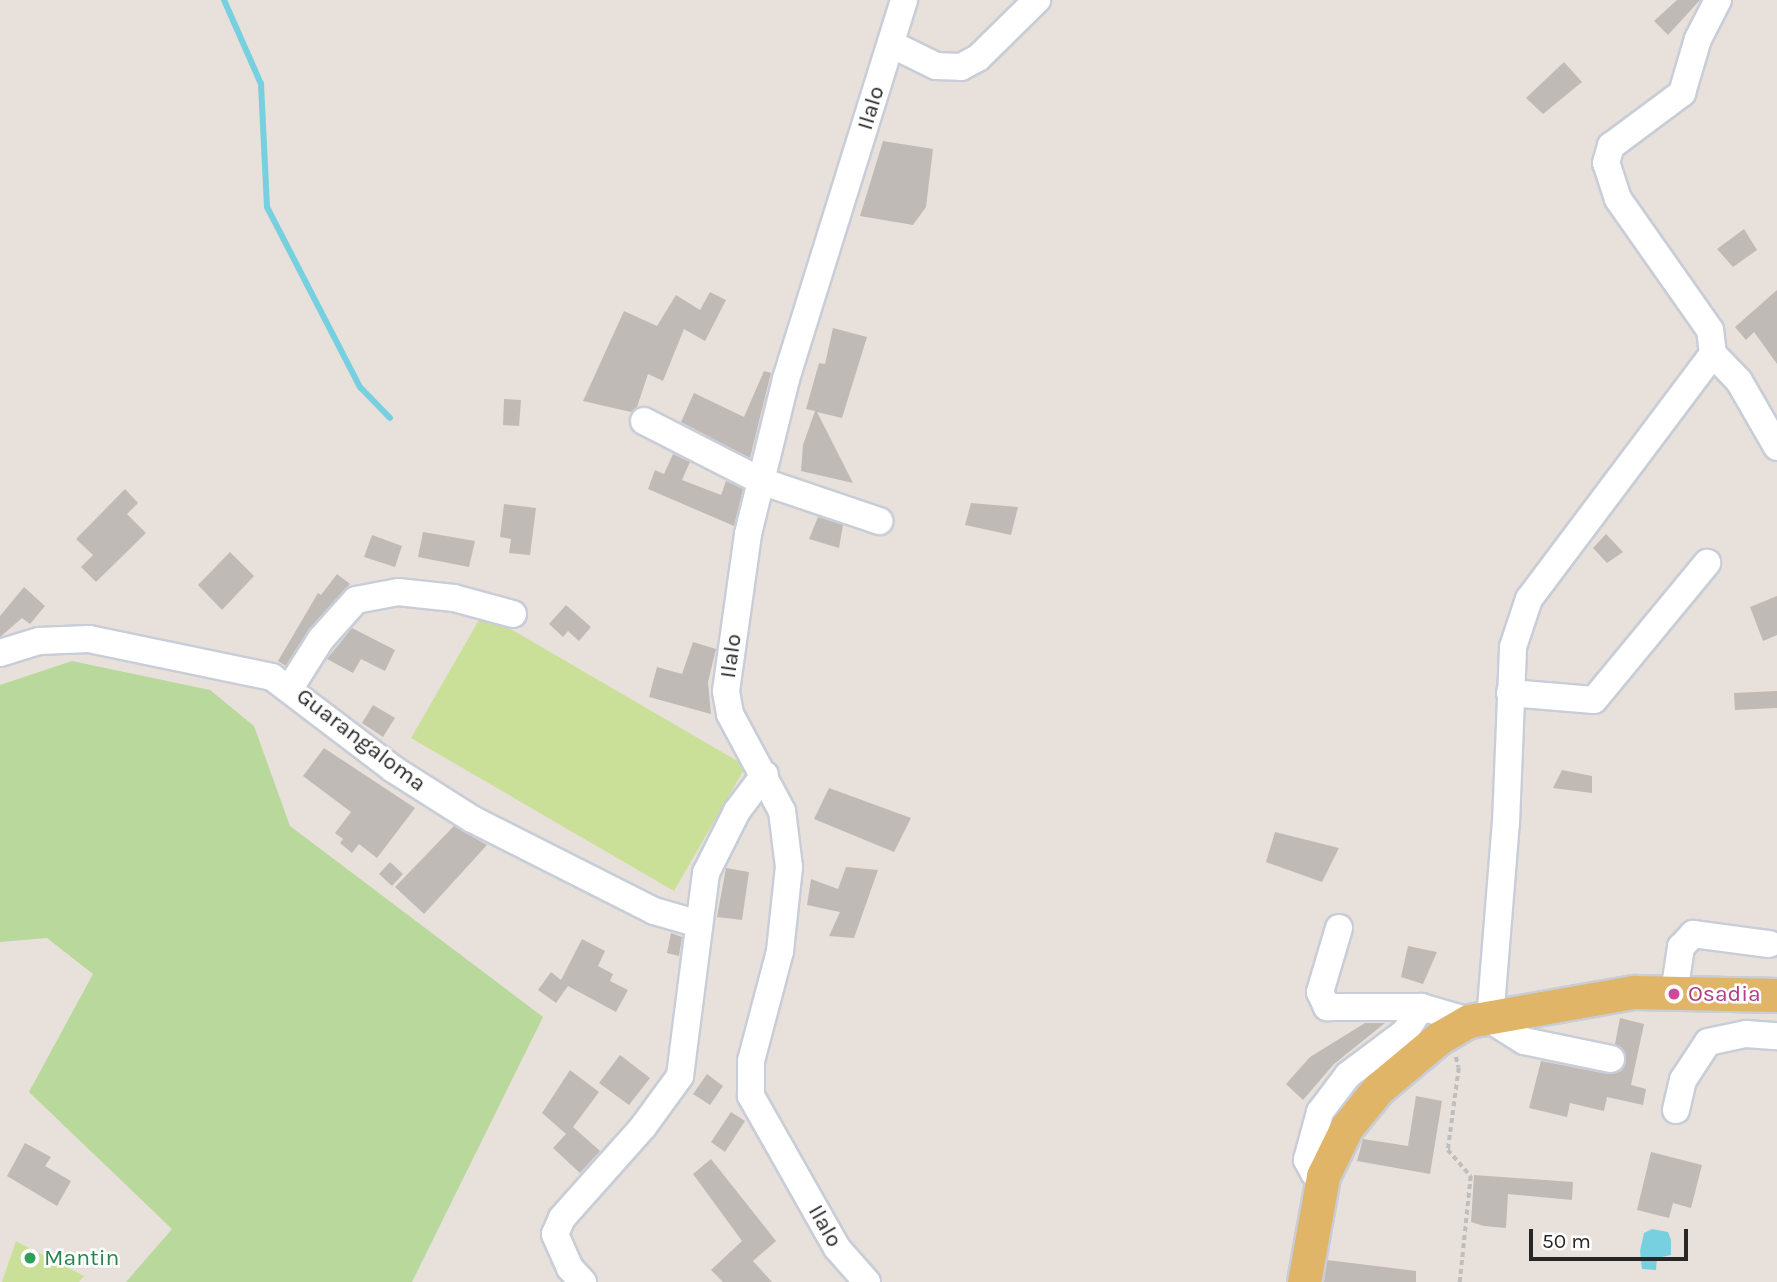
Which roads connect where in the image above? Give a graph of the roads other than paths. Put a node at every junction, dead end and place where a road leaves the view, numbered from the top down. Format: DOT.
graph roads {
  1 [pos="904,0"];
  2 [pos="1037,0"];
  3 [pos="1718,0"];
  4 [pos="891,44"];
  5 [pos="1713,354"];
  6 [pos="644,421"];
  7 [pos="1777,447"];
  8 [pos="761,481"];
  9 [pos="879,521"];
  10 [pos="1707,563"];
  11 [pos="513,614"];
  12 [pos="0,653"];
  13 [pos="290,688"];
  14 [pos="1510,693"];
  15 [pos="765,774"];
  16 [pos="699,924"];
  17 [pos="1339,928"];
  18 [pos="1769,944"];
  19 [pos="1674,993"];
  20 [pos="1777,995"];
  21 [pos="1421,1007"];
  22 [pos="1479,1020"];
  23 [pos="1777,1036"];
  24 [pos="1611,1059"];
  25 [pos="1675,1110"];
  26 [pos="1323,1176"];
  27 [pos="583,1282"];
  28 [pos="867,1282"];
  29 [pos="1304,1282"];
  1 -- 4 [label="street, Ilalo"];
  2 -- 4 [label="street"];
  3 -- 5 [label="street"];
  4 -- 8 [label="street, Ilalo"];
  5 -- 7 [label="street"];
  5 -- 14 [label="street"];
  6 -- 8 [label="street"];
  8 -- 9 [label="street"];
  8 -- 15 [label="street, Ilalo"];
  10 -- 14 [label="street"];
  11 -- 13 [label="street"];
  12 -- 13 [label="street, Guarangaloma"];
  13 -- 16 [label="street, Guarangaloma"];
  14 -- 22 [label="street"];
  15 -- 16 [label="street"];
  15 -- 28 [label="street, Ilalo"];
  16 -- 27 [label="street"];
  17 -- 21 [label="street"];
  18 -- 19 [label="street"];
  19 -- 20 [label="main road"];
  19 -- 22 [label="main road"];
  21 -- 22 [label="street"];
  21 -- 26 [label="street"];
  22 -- 24 [label="street"];
  22 -- 26 [label="main road"];
  23 -- 25 [label="street"];
  26 -- 29 [label="main road"];
}
